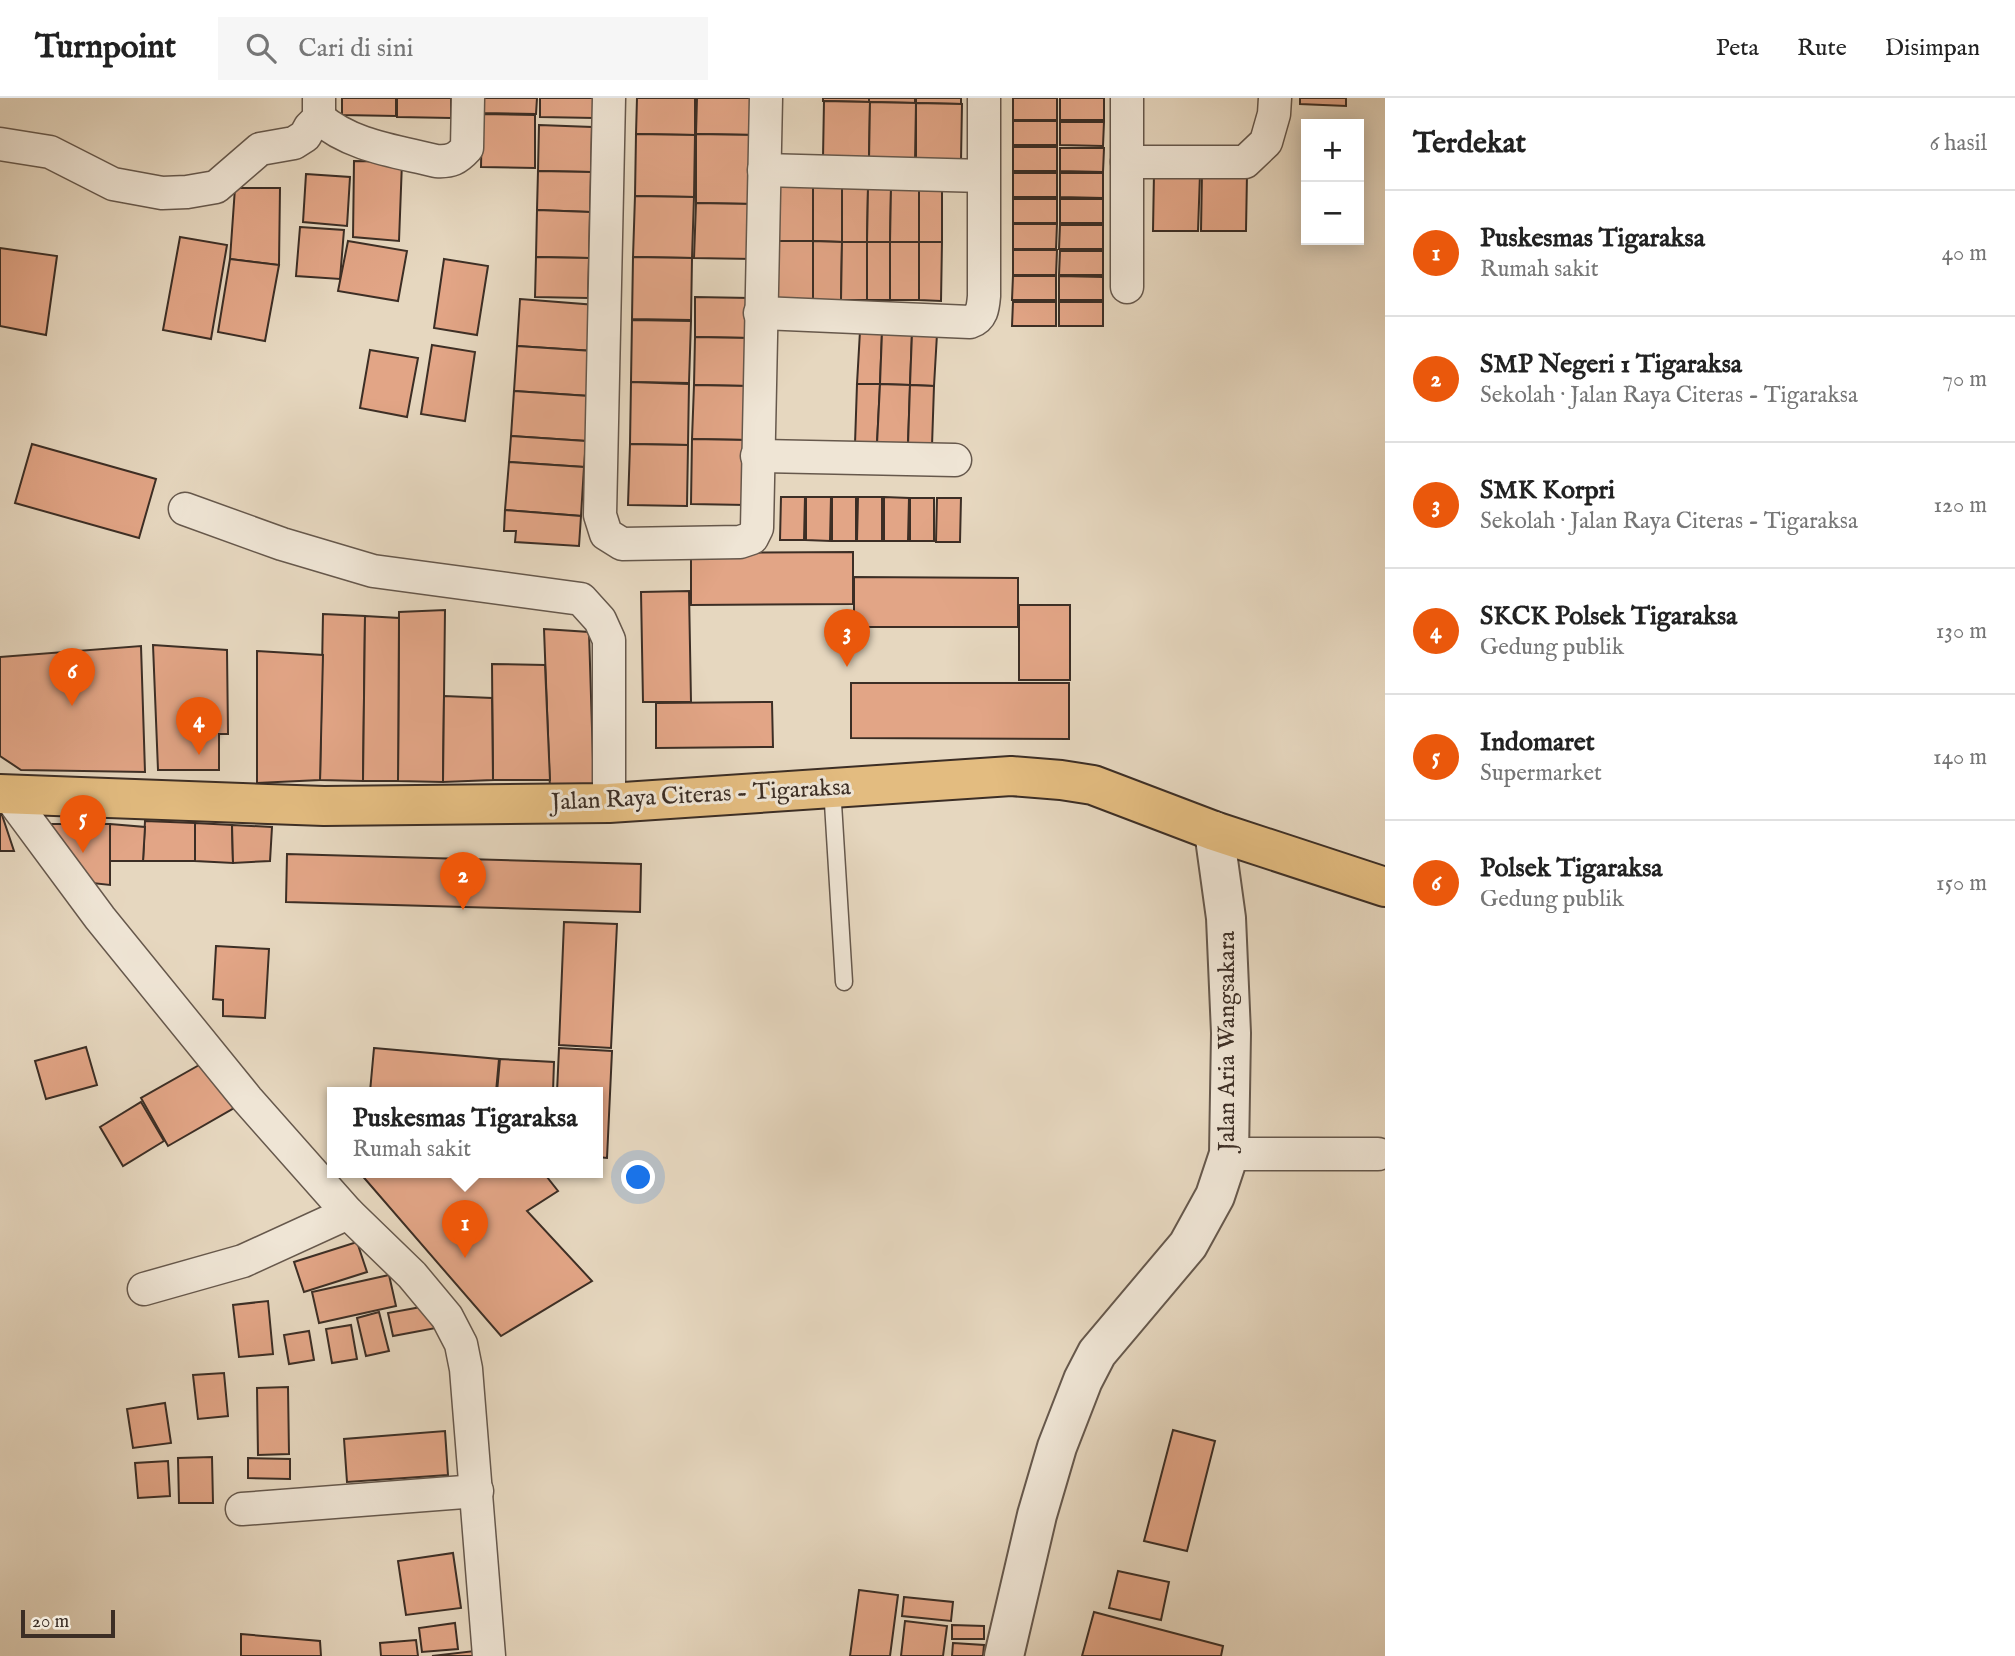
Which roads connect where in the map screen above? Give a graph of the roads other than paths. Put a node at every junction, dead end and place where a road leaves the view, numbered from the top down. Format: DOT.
graph roads {
  1 [pos="468,98"];
  2 [pos="608,98"];
  3 [pos="766,98"];
  4 [pos="984,98"];
  5 [pos="1127,98"];
  6 [pos="1275,98"];
  7 [pos="319,108"];
  8 [pos="0,144"];
  9 [pos="1127,162"];
  10 [pos="764,170"];
  11 [pos="983,176"];
  12 [pos="1127,287"];
  13 [pos="761,313"];
  14 [pos="757,456"];
  15 [pos="956,460"];
  16 [pos="186,509"];
  17 [pos="832,787"];
  18 [pos="4,794"];
  19 [pos="609,803"];
  20 [pos="1214,831"];
  21 [pos="1385,887"];
  22 [pos="844,982"];
  23 [pos="1229,1154"];
  24 [pos="1378,1154"];
  25 [pos="348,1213"];
  26 [pos="144,1289"];
  27 [pos="477,1491"];
  28 [pos="242,1508"];
  29 [pos="489,1656"];
  30 [pos="1004,1656"];
  1 -- 7 [label="street"];
  2 -- 14 [label="street"];
  3 -- 10 [label="street"];
  4 -- 11 [label="street"];
  5 -- 9 [label="street"];
  6 -- 9 [label="street"];
  7 -- 8 [label="street"];
  9 -- 12 [label="street"];
  10 -- 11 [label="street"];
  10 -- 13 [label="street"];
  11 -- 13 [label="street"];
  13 -- 14 [label="street"];
  14 -- 15 [label="street"];
  16 -- 19 [label="street"];
  17 -- 19 [label="main road, Jalan Raya Citeras - Tigaraksa"];
  17 -- 20 [label="main road, Jalan Raya Citeras - Tigaraksa"];
  17 -- 22 [label="lane"];
  18 -- 19 [label="main road, Jalan Raya Citeras - Tigaraksa"];
  18 -- 25 [label="street"];
  20 -- 21 [label="main road, Jalan Raya Citeras - Tigaraksa"];
  20 -- 23 [label="street, Jalan Aria Wangsakara"];
  23 -- 24 [label="street"];
  23 -- 30 [label="street, Jalan Aria Wangsakara"];
  25 -- 26 [label="street"];
  25 -- 27 [label="street"];
  27 -- 28 [label="street"];
  27 -- 29 [label="street"];
}
